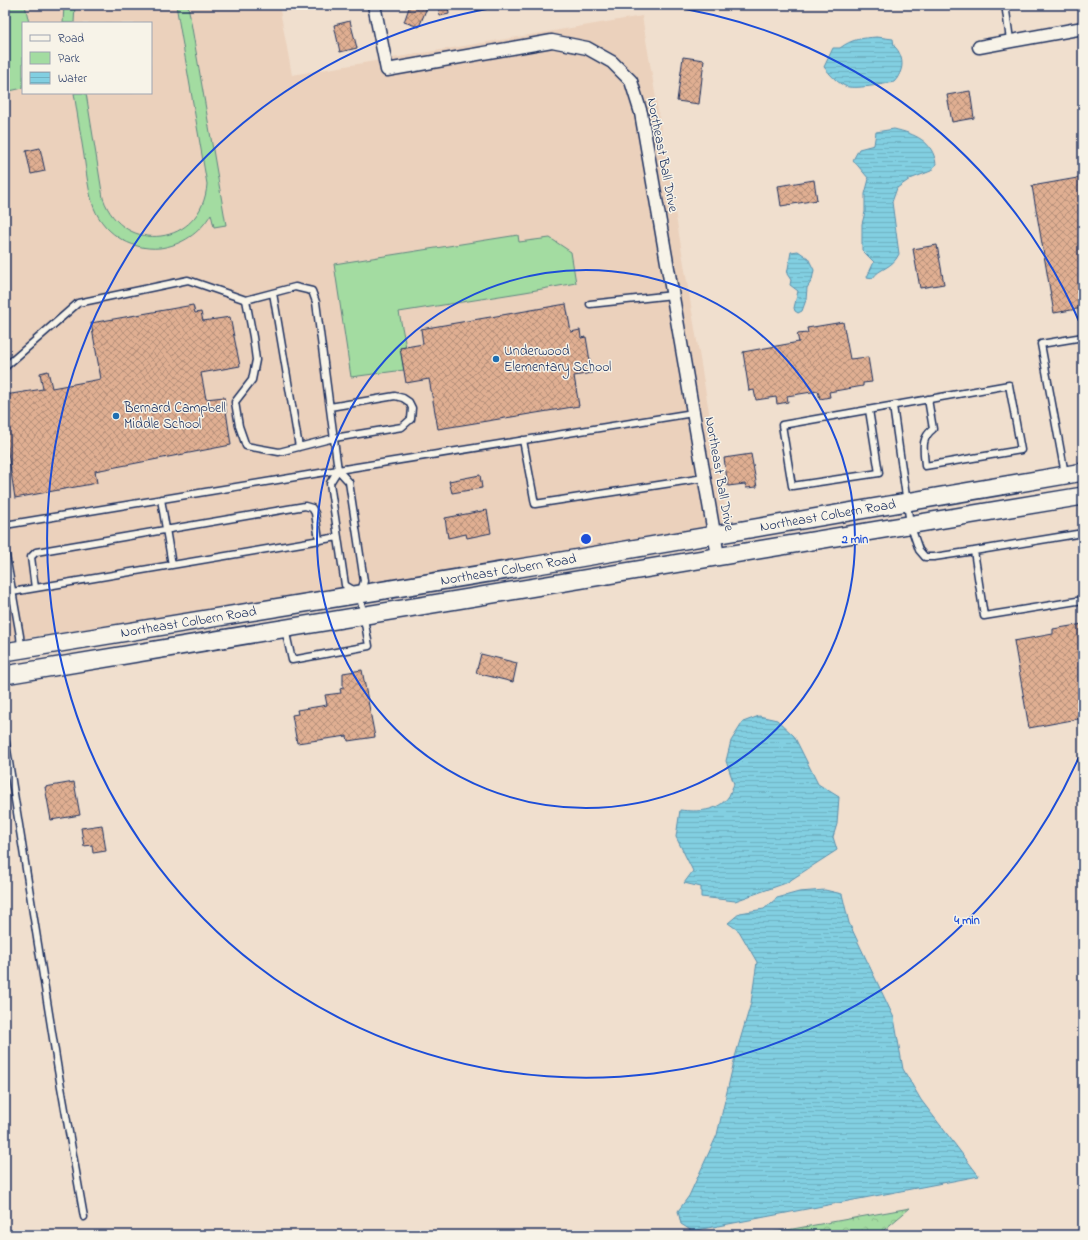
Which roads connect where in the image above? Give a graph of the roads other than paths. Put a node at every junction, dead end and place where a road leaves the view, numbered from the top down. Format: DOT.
graph roads {
  1 [pos="374,5"];
  2 [pos="1007,5"];
  3 [pos="1083,28"];
  4 [pos="1010,40"];
  5 [pos="979,46"];
  6 [pos="273,293"];
  7 [pos="673,295"];
  8 [pos="246,300"];
  9 [pos="590,304"];
  10 [pos="1083,337"];
  11 [pos="5,366"];
  12 [pos="928,399"];
  13 [pos="893,406"];
  14 [pos="330,408"];
  15 [pos="868,410"];
  16 [pos="693,413"];
  17 [pos="334,438"];
  18 [pos="523,440"];
  19 [pos="299,447"];
  20 [pos="338,470"];
  21 [pos="1083,472"];
  22 [pos="1065,475"];
  23 [pos="704,478"];
  24 [pos="1083,496"];
  25 [pos="161,499"];
  26 [pos="906,502"];
  27 [pos="910,524"];
  28 [pos="5,525"];
  29 [pos="166,530"];
  30 [pos="1083,533"];
  31 [pos="715,534"];
  32 [pos="338,537"];
  33 [pos="319,540"];
  34 [pos="5,550"];
  35 [pos="974,551"];
  36 [pos="718,556"];
  37 [pos="172,565"];
  38 [pos="35,588"];
  39 [pos="12,592"];
  40 [pos="360,594"];
  41 [pos="1083,600"];
  42 [pos="364,615"];
  43 [pos="285,628"];
  44 [pos="13,651"];
  45 [pos="5,675"];
  46 [pos="5,736"];
  47 [pos="84,1217"];
  1 -- 7 [label="street, Northeast Ball Drive"];
  2 -- 4 [label="lane"];
  3 -- 4 [label="street"];
  4 -- 5 [label="street"];
  6 -- 8 [label="lane"];
  6 -- 14 [label="lane"];
  6 -- 19 [label="lane"];
  7 -- 9 [label="lane"];
  7 -- 16 [label="street, Northeast Ball Drive"];
  8 -- 11 [label="lane"];
  8 -- 19 [label="lane"];
  10 -- 22 [label="lane"];
  12 -- 12 [label="lane"];
  12 -- 13 [label="lane"];
  13 -- 15 [label="lane"];
  13 -- 26 [label="lane"];
  14 -- 17 [label="lane"];
  14 -- 17 [label="lane"];
  15 -- 15 [label="lane"];
  16 -- 18 [label="lane"];
  16 -- 23 [label="street, Northeast Ball Drive"];
  17 -- 19 [label="lane"];
  17 -- 20 [label="lane"];
  18 -- 20 [label="lane"];
  18 -- 23 [label="lane"];
  20 -- 25 [label="lane"];
  20 -- 32 [label="lane"];
  20 -- 40 [label="lane"];
  21 -- 22 [label="main road, Northeast Colbern Road"];
  22 -- 26 [label="main road, Northeast Colbern Road"];
  23 -- 31 [label="street, Northeast Ball Drive"];
  24 -- 27 [label="main road, Northeast Colbern Road"];
  25 -- 28 [label="lane"];
  25 -- 29 [label="lane"];
  26 -- 27 [label="lane"];
  26 -- 31 [label="main road, Northeast Colbern Road"];
  27 -- 35 [label="lane"];
  27 -- 36 [label="main road, Northeast Colbern Road"];
  29 -- 33 [label="lane"];
  29 -- 37 [label="lane"];
  29 -- 38 [label="lane"];
  30 -- 35 [label="lane"];
  31 -- 36 [label="street, Northeast Ball Drive"];
  31 -- 40 [label="main road, Northeast Colbern Road"];
  32 -- 33 [label="lane"];
  32 -- 40 [label="lane"];
  33 -- 37 [label="lane"];
  34 -- 39 [label="lane"];
  35 -- 41 [label="lane"];
  36 -- 42 [label="main road, Northeast Colbern Road"];
  37 -- 38 [label="lane"];
  38 -- 39 [label="lane"];
  39 -- 44 [label="lane"];
  40 -- 42 [label="lane"];
  40 -- 44 [label="main road, Northeast Colbern Road"];
  42 -- 43 [label="main road, Northeast Colbern Road"];
  42 -- 43 [label="lane"];
  43 -- 45 [label="main road, Northeast Colbern Road"];
  46 -- 47 [label="lane"];
}
